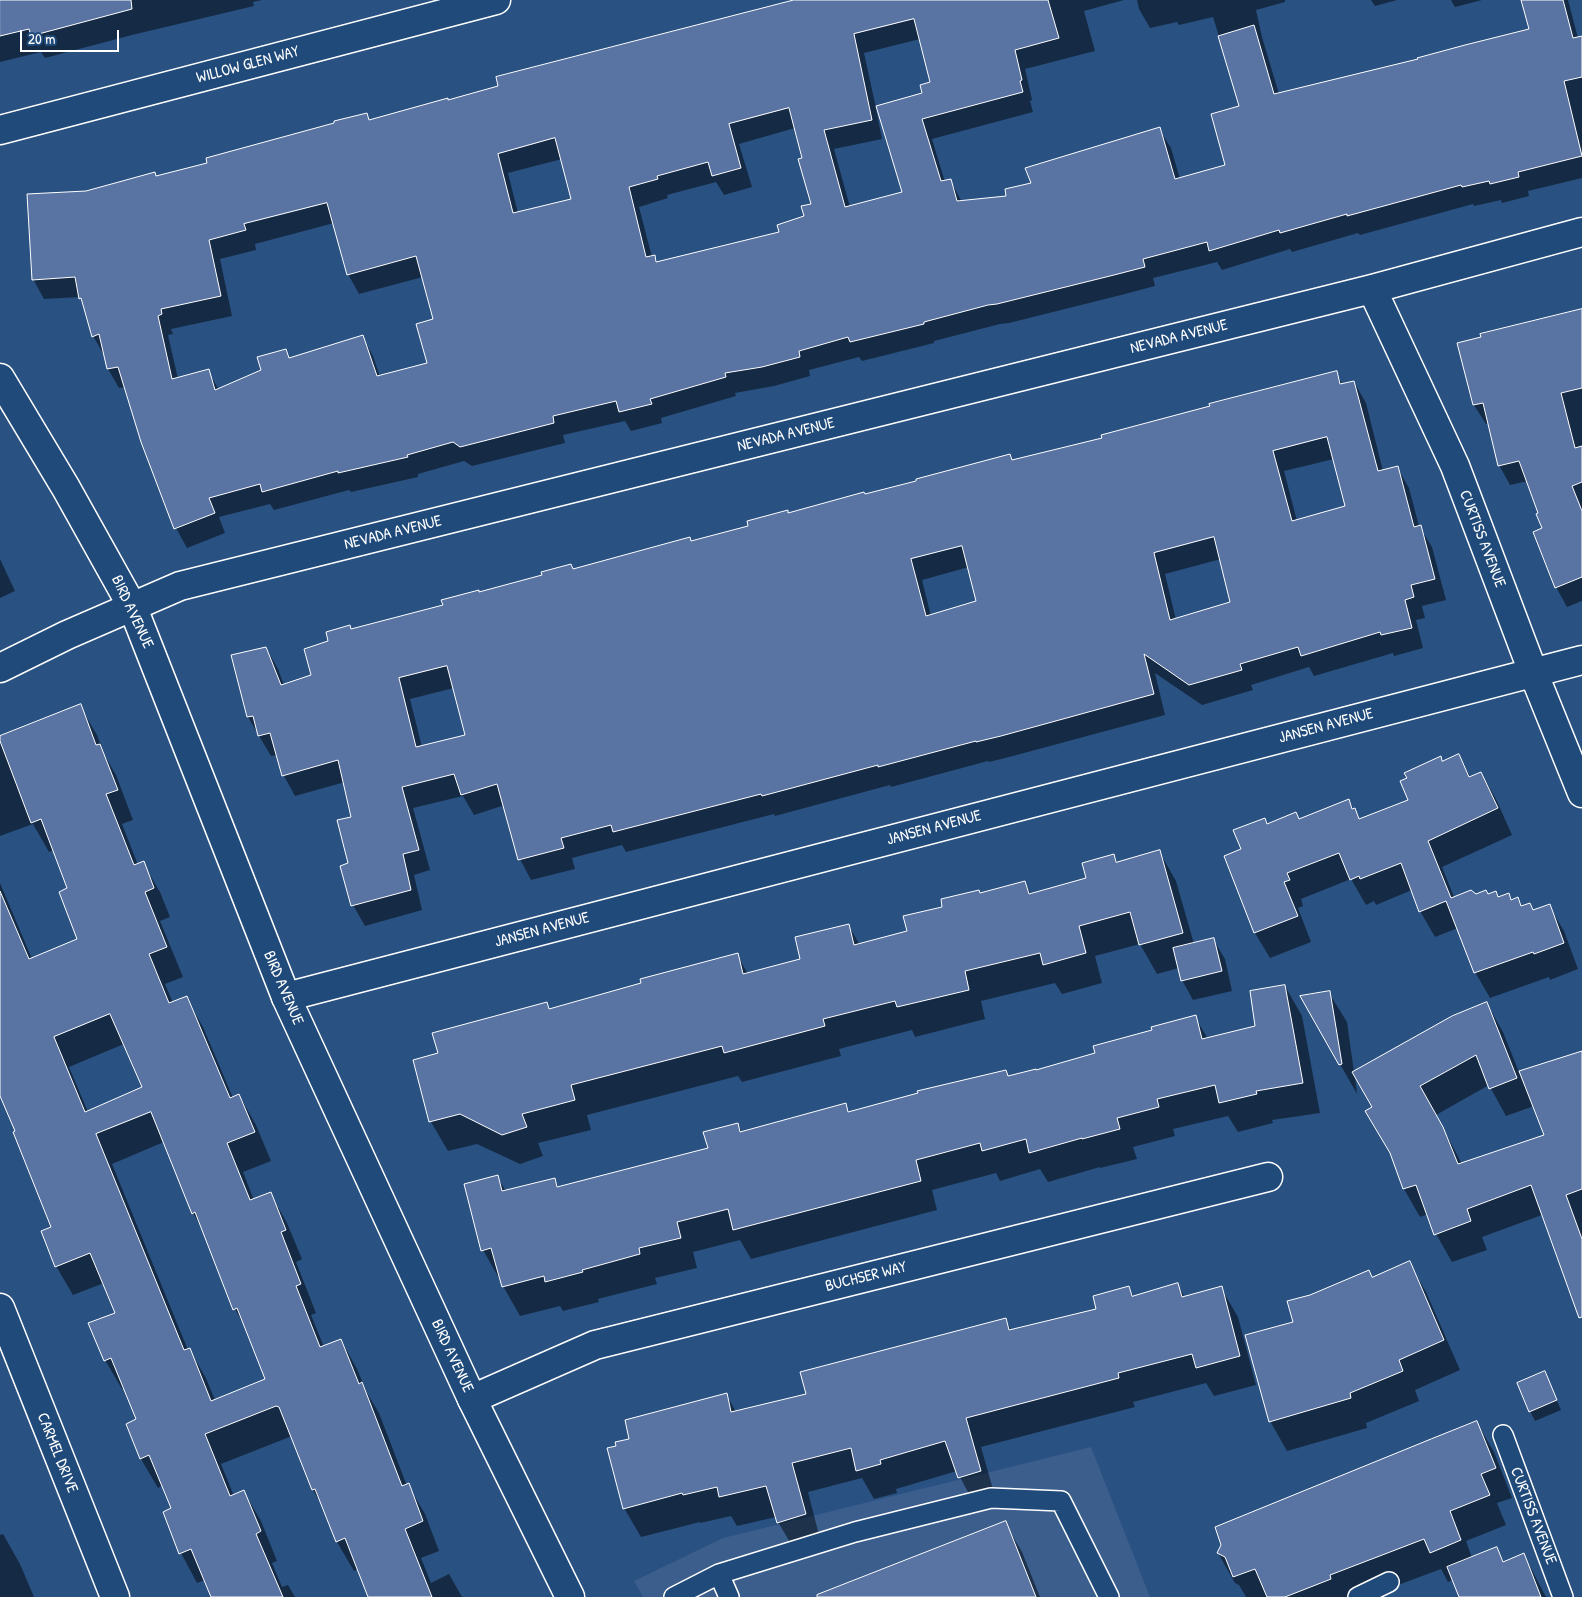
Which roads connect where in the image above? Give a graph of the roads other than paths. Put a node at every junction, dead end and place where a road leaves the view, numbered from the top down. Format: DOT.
graph roads {
  1 [pos="496,0"];
  2 [pos="0,130"];
  3 [pos="1582,232"];
  4 [pos="1372,289"];
  5 [pos="0,378"];
  6 [pos="133,608"];
  7 [pos="1582,660"];
  8 [pos="0,668"];
  9 [pos="1533,672"];
  10 [pos="1582,793"];
  11 [pos="286,997"];
  12 [pos="1268,1177"];
  13 [pos="0,1308"];
  14 [pos="472,1399"];
  15 [pos="1503,1435"];
  16 [pos="719,1574"];
  17 [pos="1390,1582"];
  18 [pos="115,1597"];
  19 [pos="570,1597"];
  20 [pos="674,1597"];
  21 [pos="729,1597"];
  22 [pos="1108,1597"];
  23 [pos="1358,1597"];
  24 [pos="1563,1597"];
  1 -- 2 [label="street, WILLOW GLEN WAY"];
  3 -- 4 [label="street, NEVADA AVENUE"];
  4 -- 6 [label="street, NEVADA AVENUE"];
  4 -- 9 [label="street, CURTISS AVENUE"];
  5 -- 6 [label="street, BIRD AVENUE"];
  6 -- 8 [label="street, NEVADA AVENUE"];
  6 -- 11 [label="street, BIRD AVENUE"];
  7 -- 9 [label="street, JANSEN AVENUE"];
  9 -- 10 [label="street, CURTISS AVENUE"];
  9 -- 11 [label="street, JANSEN AVENUE"];
  11 -- 14 [label="street, BIRD AVENUE"];
  12 -- 14 [label="street, BUCHSER WAY"];
  13 -- 18 [label="street, CARMEL DRIVE"];
  14 -- 19 [label="street, BIRD AVENUE"];
  15 -- 24 [label="lane, CURTISS AVENUE"];
  16 -- 20 [label="lane"];
  16 -- 21 [label="lane"];
  16 -- 22 [label="lane"];
  17 -- 23 [label="lane"];
}
